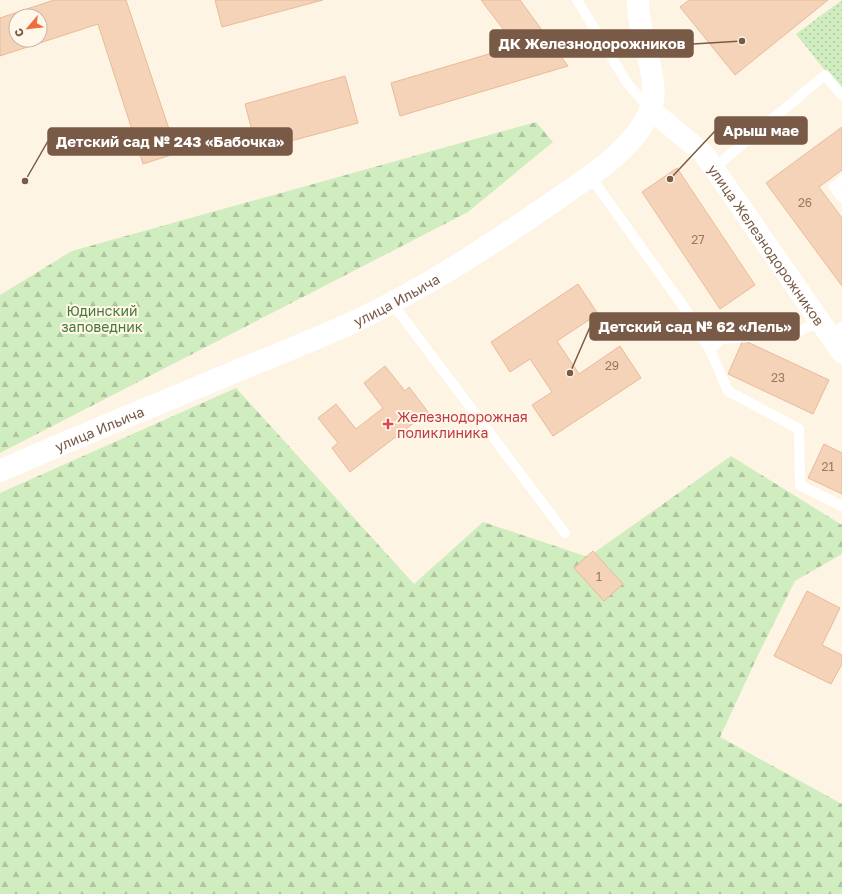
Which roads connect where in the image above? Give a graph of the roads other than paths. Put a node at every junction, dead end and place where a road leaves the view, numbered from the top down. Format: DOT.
graph roads {
  1 [pos="577,0"];
  2 [pos="638,0"];
  3 [pos="842,95"];
  4 [pos="651,110"];
  5 [pos="714,168"];
  6 [pos="590,176"];
  7 [pos="842,180"];
  8 [pos="842,198"];
  9 [pos="392,303"];
  10 [pos="831,328"];
  11 [pos="710,350"];
  12 [pos="842,353"];
  13 [pos="0,471"];
  14 [pos="842,506"];
  15 [pos="565,533"];
  1 -- 4 [label="lane"];
  2 -- 4 [label="main road, улица Ильича"];
  3 -- 5 [label="lane"];
  4 -- 5 [label="street, улица Железнодорожников"];
  4 -- 6 [label="main road, улица Ильича"];
  5 -- 10 [label="street, улица Железнодорожников"];
  6 -- 9 [label="main road, улица Ильича"];
  6 -- 11 [label="lane"];
  7 -- 8 [label="lane"];
  9 -- 13 [label="main road, улица Ильича"];
  9 -- 15 [label="lane"];
  10 -- 11 [label="lane"];
  10 -- 12 [label="street, улица Железнодорожников"];
  11 -- 14 [label="lane"];
}
